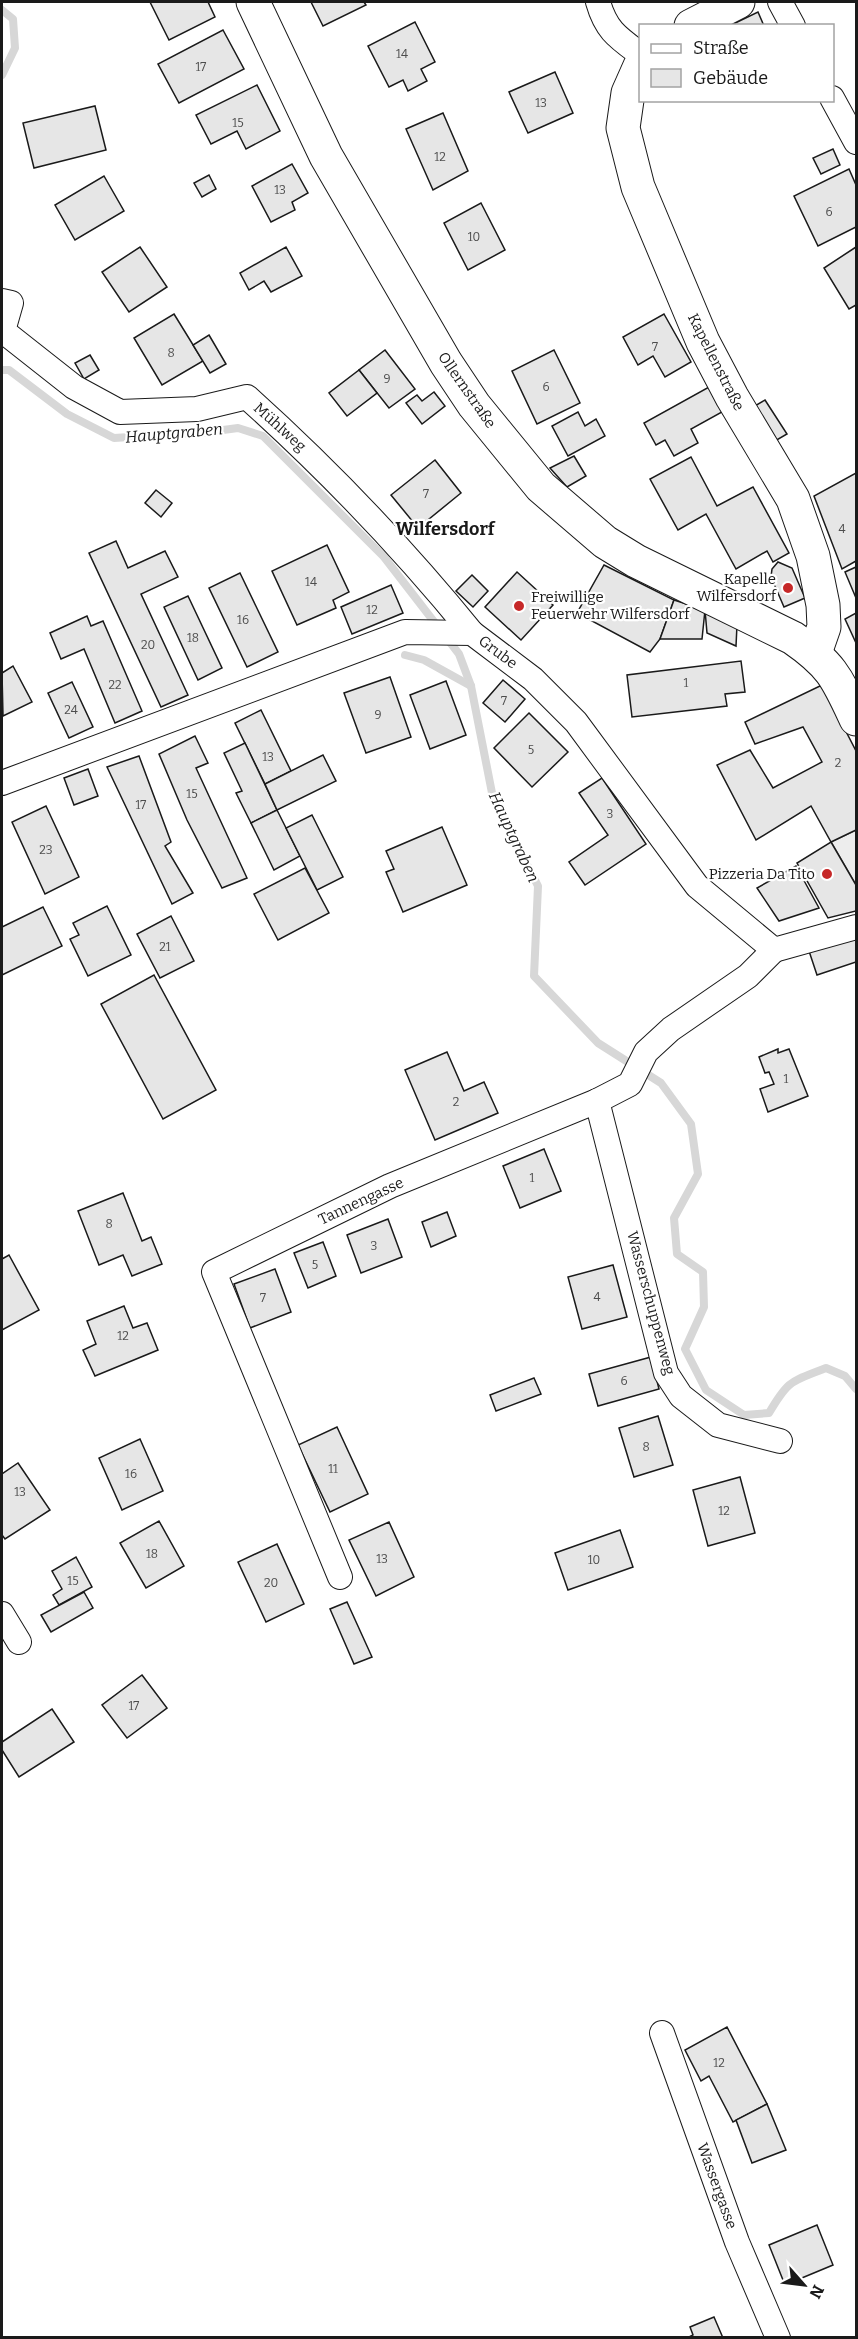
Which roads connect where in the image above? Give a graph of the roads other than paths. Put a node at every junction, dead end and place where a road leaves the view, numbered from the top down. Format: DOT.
graph roads {
  1 [pos="254,2"];
  2 [pos="598,2"];
  3 [pos="738,2"];
  4 [pos="780,2"];
  5 [pos="695,24"];
  6 [pos="792,24"];
  7 [pos="639,53"];
  8 [pos="639,68"];
  9 [pos="834,102"];
  10 [pos="856,142"];
  11 [pos="2,301"];
  12 [pos="464,633"];
  13 [pos="815,653"];
  14 [pos="856,719"];
  15 [pos="2,783"];
  16 [pos="856,927"];
  17 [pos="774,950"];
  18 [pos="597,1101"];
  19 [pos="780,1441"];
  20 [pos="340,1577"];
  21 [pos="2,1614"];
  22 [pos="19,1642"];
  23 [pos="662,2033"];
  24 [pos="778,2337"];
  1 -- 13 [label="street, Ollernstraße"];
  2 -- 7 [label="street"];
  3 -- 5 [label="street"];
  4 -- 6 [label="street"];
  8 -- 13 [label="street, Kapellenstraße"];
  9 -- 10 [label="street"];
  11 -- 12 [label="street, Mühlweg"];
  12 -- 15 [label="street"];
  12 -- 17 [label="street, Grube"];
  13 -- 14 [label="street, Ollernstraße"];
  16 -- 17 [label="street"];
  17 -- 18 [label="street, Tannengasse"];
  18 -- 19 [label="street, Wasserschuppenweg"];
  18 -- 20 [label="street, Tannengasse"];
  21 -- 22 [label="street"];
  23 -- 24 [label="street, Wassergasse"];
}
